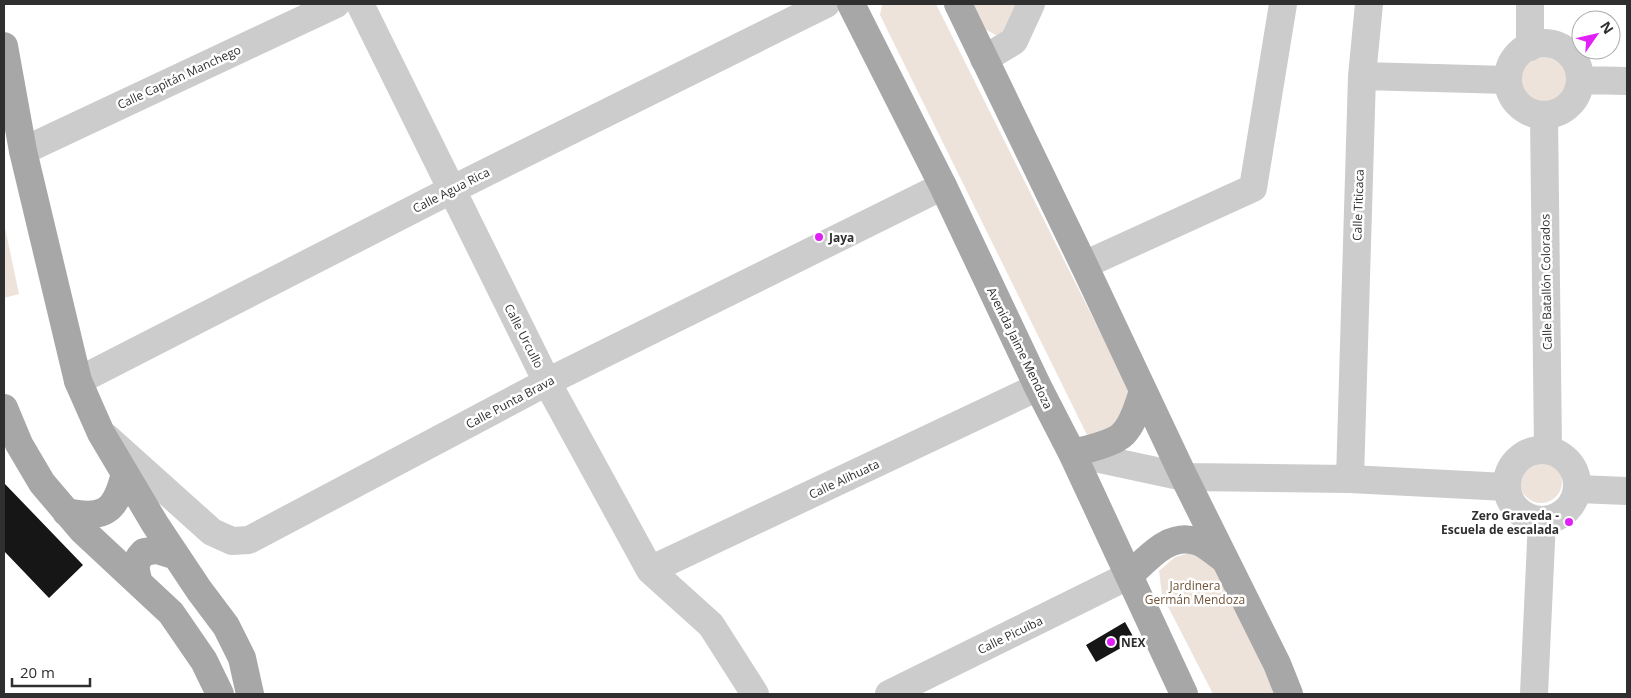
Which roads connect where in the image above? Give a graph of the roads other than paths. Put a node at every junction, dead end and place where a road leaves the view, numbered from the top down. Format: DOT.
graph roads {
  1 [pos="336,4"];
  2 [pos="360,4"];
  3 [pos="826,4"];
  4 [pos="851,4"];
  5 [pos="958,4"];
  6 [pos="1031,4"];
  7 [pos="1282,4"];
  8 [pos="1369,4"];
  9 [pos="1530,4"];
  10 [pos="4,46"];
  11 [pos="1530,46"];
  12 [pos="984,59"];
  13 [pos="1362,76"];
  14 [pos="1508,80"];
  15 [pos="1580,80"];
  16 [pos="1627,81"];
  17 [pos="1544,115"];
  18 [pos="23,151"];
  19 [pos="943,186"];
  20 [pos="451,190"];
  21 [pos="1084,265"];
  22 [pos="78,380"];
  23 [pos="547,382"];
  24 [pos="1038,386"];
  25 [pos="1143,391"];
  26 [pos="4,408"];
  27 [pos="101,433"];
  28 [pos="1548,449"];
  29 [pos="1072,453"];
  30 [pos="1184,477"];
  31 [pos="1350,479"];
  32 [pos="132,484"];
  33 [pos="1506,487"];
  34 [pos="1578,489"];
  35 [pos="1627,491"];
  36 [pos="174,497"];
  37 [pos="66,512"];
  38 [pos="1542,520"];
  39 [pos="155,524"];
  40 [pos="176,556"];
  41 [pos="1225,560"];
  42 [pos="650,570"];
  43 [pos="1130,575"];
  44 [pos="139,583"];
  45 [pos="220,694"];
  46 [pos="250,694"];
  47 [pos="755,694"];
  48 [pos="889,694"];
  49 [pos="1184,694"];
  50 [pos="1289,694"];
  51 [pos="1534,694"];
  1 -- 18 [label="street, Calle Capitán Manchego"];
  2 -- 20 [label="street, Calle Urcullo"];
  3 -- 20 [label="street, Calle Agua Rica"];
  4 -- 19 [label="main road, Avenida Jaime Mendoza"];
  5 -- 12 [label="main road"];
  6 -- 12 [label="street"];
  7 -- 21 [label="street"];
  8 -- 13 [label="street, Calle Titicaca"];
  9 -- 11 [label="street"];
  10 -- 18 [label="main road"];
  11 -- 14 [label="street"];
  11 -- 15 [label="street"];
  12 -- 21 [label="main road"];
  13 -- 14 [label="street"];
  13 -- 31 [label="street, Calle Titicaca"];
  14 -- 17 [label="street"];
  15 -- 16 [label="street"];
  15 -- 17 [label="street"];
  17 -- 28 [label="street, Calle Batallón Colorados"];
  18 -- 22 [label="main road"];
  19 -- 23 [label="street, Calle Punta Brava"];
  19 -- 24 [label="main road, Avenida Jaime Mendoza"];
  20 -- 22 [label="street, Calle Agua Rica"];
  20 -- 23 [label="street, Calle Urcullo"];
  21 -- 25 [label="main road"];
  22 -- 27 [label="main road"];
  23 -- 36 [label="street, Calle Punta Brava"];
  23 -- 42 [label="street, Calle Urcullo"];
  24 -- 29 [label="main road, Avenida Jaime Mendoza"];
  24 -- 42 [label="street, Calle Alihuata"];
  25 -- 29 [label="main road"];
  25 -- 30 [label="main road"];
  26 -- 37 [label="main road"];
  27 -- 32 [label="main road"];
  27 -- 36 [label="street, Calle Punta Brava"];
  28 -- 33 [label="street"];
  28 -- 34 [label="street"];
  29 -- 30 [label="street"];
  29 -- 43 [label="main road, Avenida Jaime Mendoza"];
  30 -- 31 [label="street"];
  30 -- 41 [label="main road"];
  31 -- 33 [label="street"];
  32 -- 36 [label="street"];
  32 -- 37 [label="main road"];
  32 -- 39 [label="main road"];
  33 -- 38 [label="street"];
  34 -- 35 [label="street"];
  34 -- 38 [label="street"];
  36 -- 39 [label="street"];
  37 -- 44 [label="main road"];
  38 -- 51 [label="street"];
  39 -- 40 [label="main road"];
  40 -- 44 [label="main road"];
  40 -- 46 [label="main road"];
  41 -- 43 [label="main road"];
  41 -- 50 [label="main road"];
  42 -- 47 [label="street, Calle Urcullo"];
  43 -- 48 [label="street, Calle Picuiba"];
  43 -- 49 [label="main road, Avenida Jaime Mendoza"];
  44 -- 45 [label="main road"];
}
